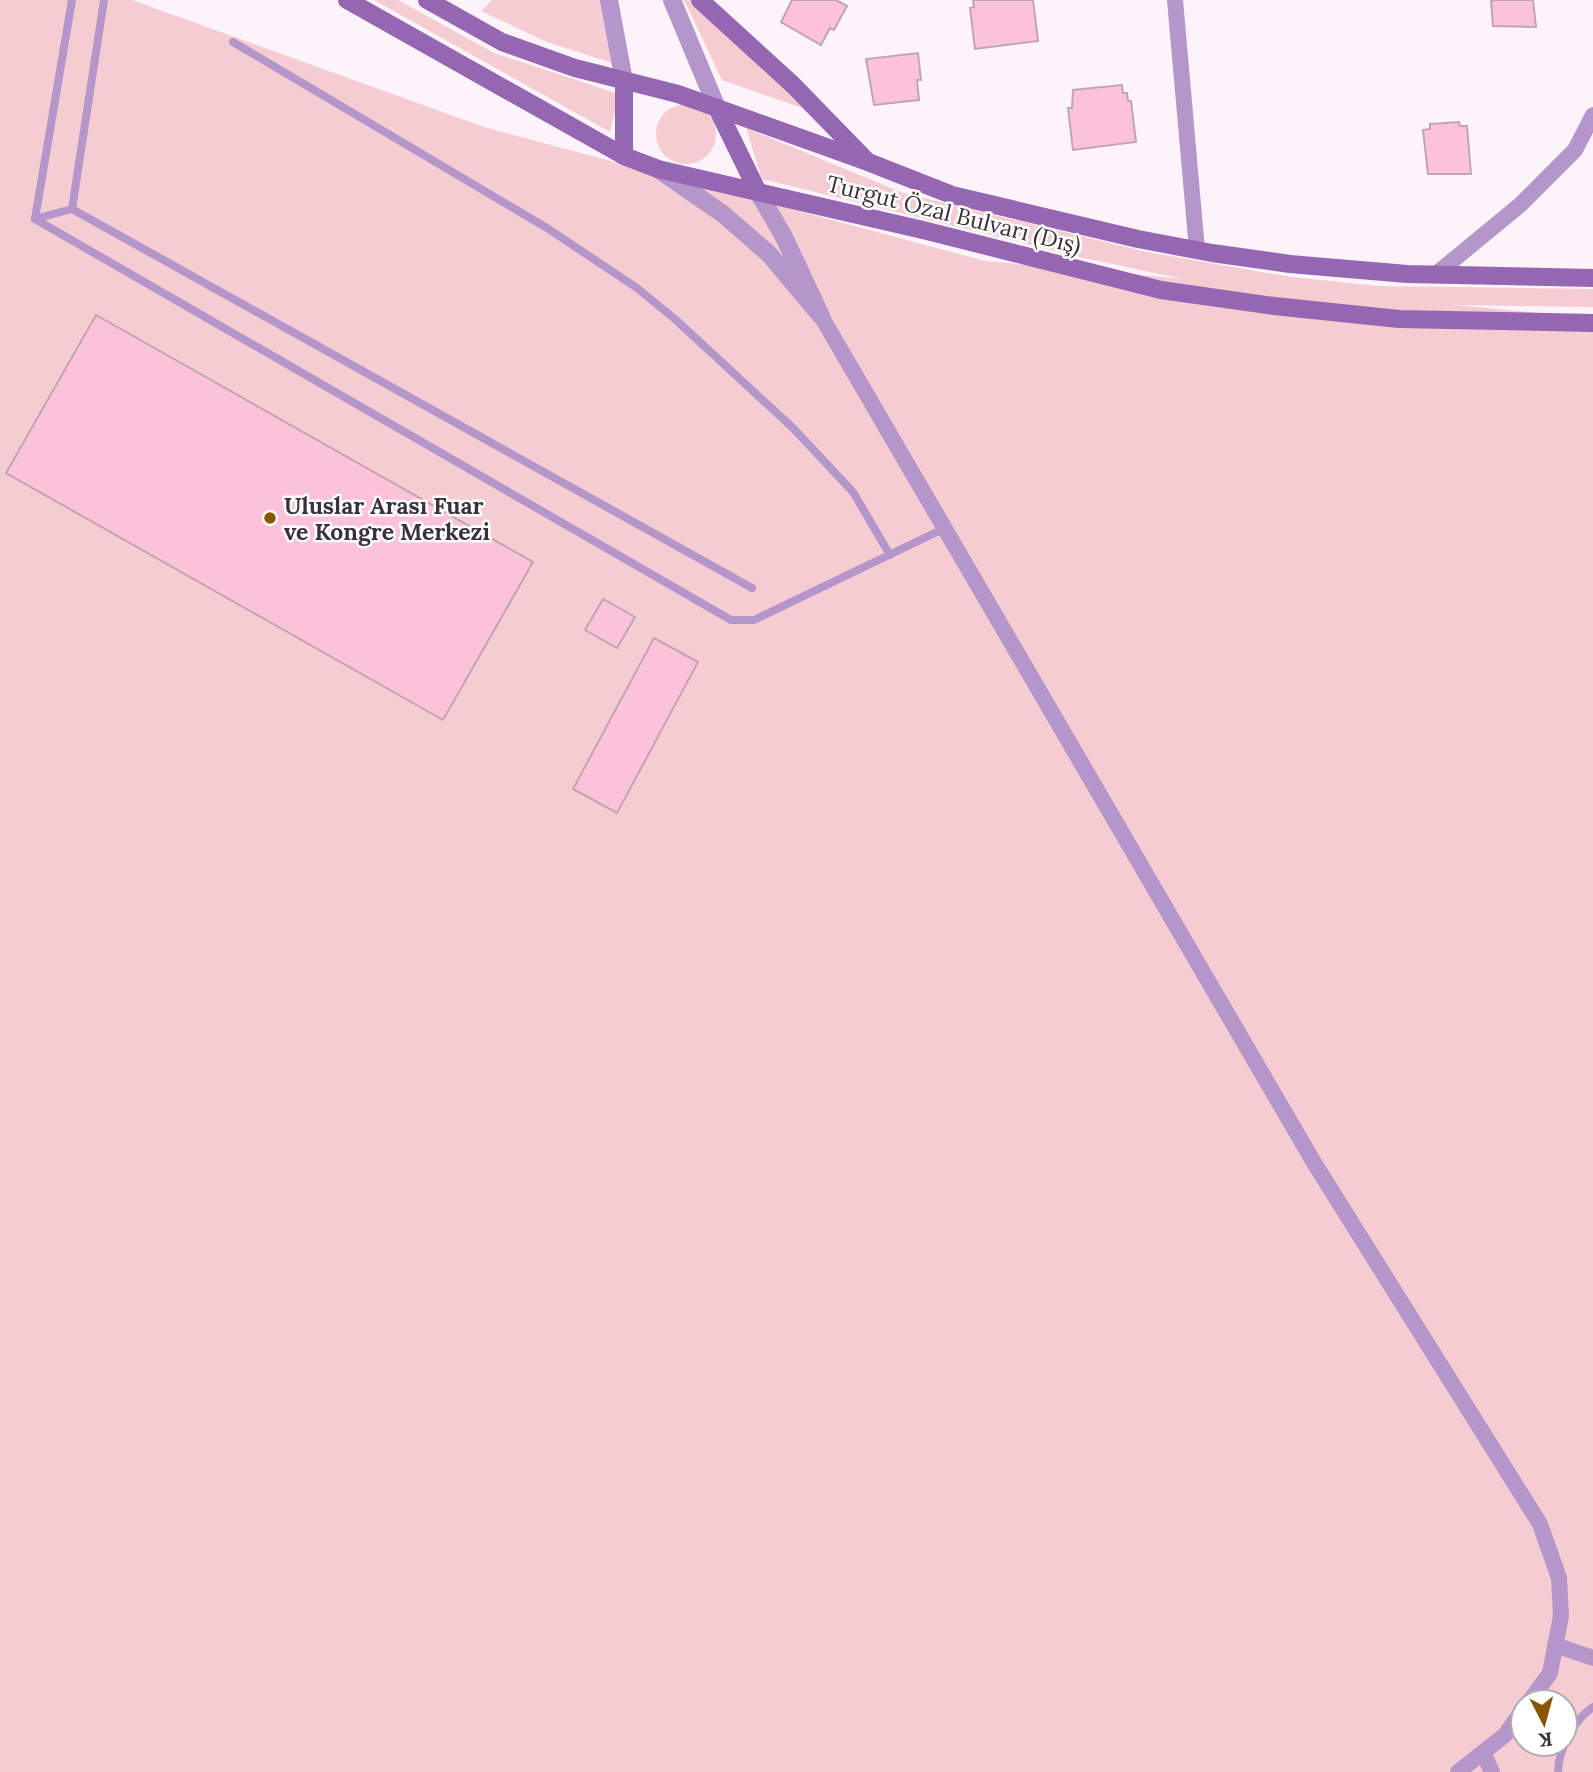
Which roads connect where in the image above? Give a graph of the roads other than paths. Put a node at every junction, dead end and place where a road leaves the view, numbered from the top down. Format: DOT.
graph roads {
  1 [pos="72,0"];
  2 [pos="104,0"];
  3 [pos="347,0"];
  4 [pos="427,0"];
  5 [pos="609,0"];
  6 [pos="672,0"];
  7 [pos="700,0"];
  8 [pos="1175,0"];
  9 [pos="233,42"];
  10 [pos="624,81"];
  11 [pos="717,108"];
  12 [pos="1593,116"];
  13 [pos="624,156"];
  14 [pos="869,162"];
  15 [pos="657,169"];
  16 [pos="758,192"];
  17 [pos="72,209"];
  18 [pos="35,219"];
  19 [pos="1197,250"];
  20 [pos="1435,275"];
  21 [pos="1593,278"];
  22 [pos="821,316"];
  23 [pos="1593,323"];
  24 [pos="943,529"];
  25 [pos="890,555"];
  26 [pos="752,589"];
  27 [pos="1556,1645"];
  28 [pos="1593,1658"];
  29 [pos="1539,1688"];
  30 [pos="1593,1707"];
  31 [pos="1509,1729"];
  32 [pos="1483,1753"];
  33 [pos="1458,1772"];
  34 [pos="1492,1772"];
  35 [pos="1558,1772"];
  1 -- 18 [label="lane"];
  2 -- 17 [label="lane"];
  3 -- 13 [label="main road, Turgut Özal Bulvarı (Dış)"];
  4 -- 10 [label="main road, Turgut Özal Bulvarı (Dış)"];
  5 -- 10 [label="street"];
  6 -- 11 [label="street"];
  7 -- 14 [label="main road"];
  8 -- 19 [label="street"];
  9 -- 25 [label="lane"];
  10 -- 11 [label="main road, Turgut Özal Bulvarı (Dış)"];
  10 -- 13 [label="main road"];
  11 -- 14 [label="main road, Turgut Özal Bulvarı (Dış)"];
  11 -- 16 [label="main road"];
  12 -- 20 [label="street"];
  13 -- 15 [label="main road, Turgut Özal Bulvarı (Dış)"];
  14 -- 19 [label="main road, Turgut Özal Bulvarı (Dış)"];
  15 -- 16 [label="main road, Turgut Özal Bulvarı (Dış)"];
  15 -- 22 [label="street"];
  16 -- 22 [label="street"];
  16 -- 23 [label="main road, Turgut Özal Bulvarı (Dış)"];
  17 -- 18 [label="lane"];
  17 -- 26 [label="lane"];
  18 -- 25 [label="lane"];
  19 -- 20 [label="main road, Turgut Özal Bulvarı (Dış)"];
  20 -- 21 [label="main road, Turgut Özal Bulvarı (Dış)"];
  22 -- 24 [label="street"];
  24 -- 25 [label="lane"];
  24 -- 27 [label="street"];
  27 -- 28 [label="street"];
  27 -- 29 [label="street"];
  30 -- 35 [label="lane"];
  31 -- 32 [label="street"];
  32 -- 33 [label="street"];
  32 -- 34 [label="street"];
}
